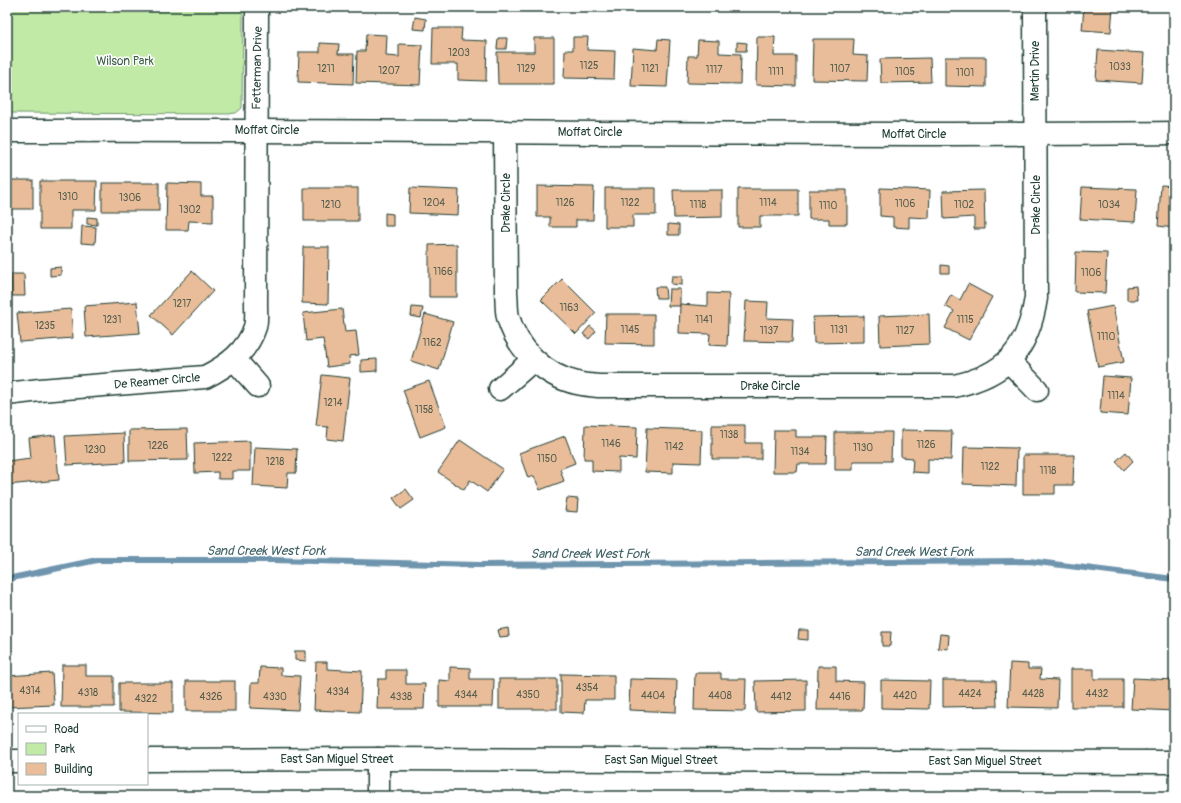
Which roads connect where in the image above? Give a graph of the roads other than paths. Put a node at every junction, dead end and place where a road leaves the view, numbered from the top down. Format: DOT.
graph roads {
  1 [pos="257,7"];
  2 [pos="1035,7"];
  3 [pos="256,130"];
  4 [pos="7,131"];
  5 [pos="505,132"];
  6 [pos="1174,133"];
  7 [pos="1035,134"];
  8 [pos="234,359"];
  9 [pos="533,360"];
  10 [pos="1009,361"];
  11 [pos="258,386"];
  12 [pos="500,389"];
  13 [pos="1037,390"];
  14 [pos="7,394"];
  15 [pos="378,759"];
  16 [pos="148,760"];
  17 [pos="7,761"];
  18 [pos="18,761"];
  19 [pos="1174,762"];
  20 [pos="378,796"];
  1 -- 3 [label="street, Fetterman Drive"];
  2 -- 7 [label="street, Martin Drive"];
  3 -- 4 [label="street, Moffat Circle"];
  3 -- 5 [label="street, Moffat Circle"];
  3 -- 8 [label="street, De Reamer Circle"];
  5 -- 7 [label="street, Moffat Circle"];
  5 -- 9 [label="street, Drake Circle"];
  6 -- 7 [label="street, Moffat Circle"];
  7 -- 10 [label="street, Drake Circle"];
  8 -- 11 [label="street"];
  8 -- 14 [label="street, De Reamer Circle"];
  9 -- 10 [label="street, Drake Circle"];
  9 -- 12 [label="street"];
  10 -- 13 [label="street"];
  15 -- 16 [label="street, East San Miguel Street"];
  15 -- 19 [label="street, East San Miguel Street"];
  15 -- 20 [label="street"];
  17 -- 18 [label="street"];
}
